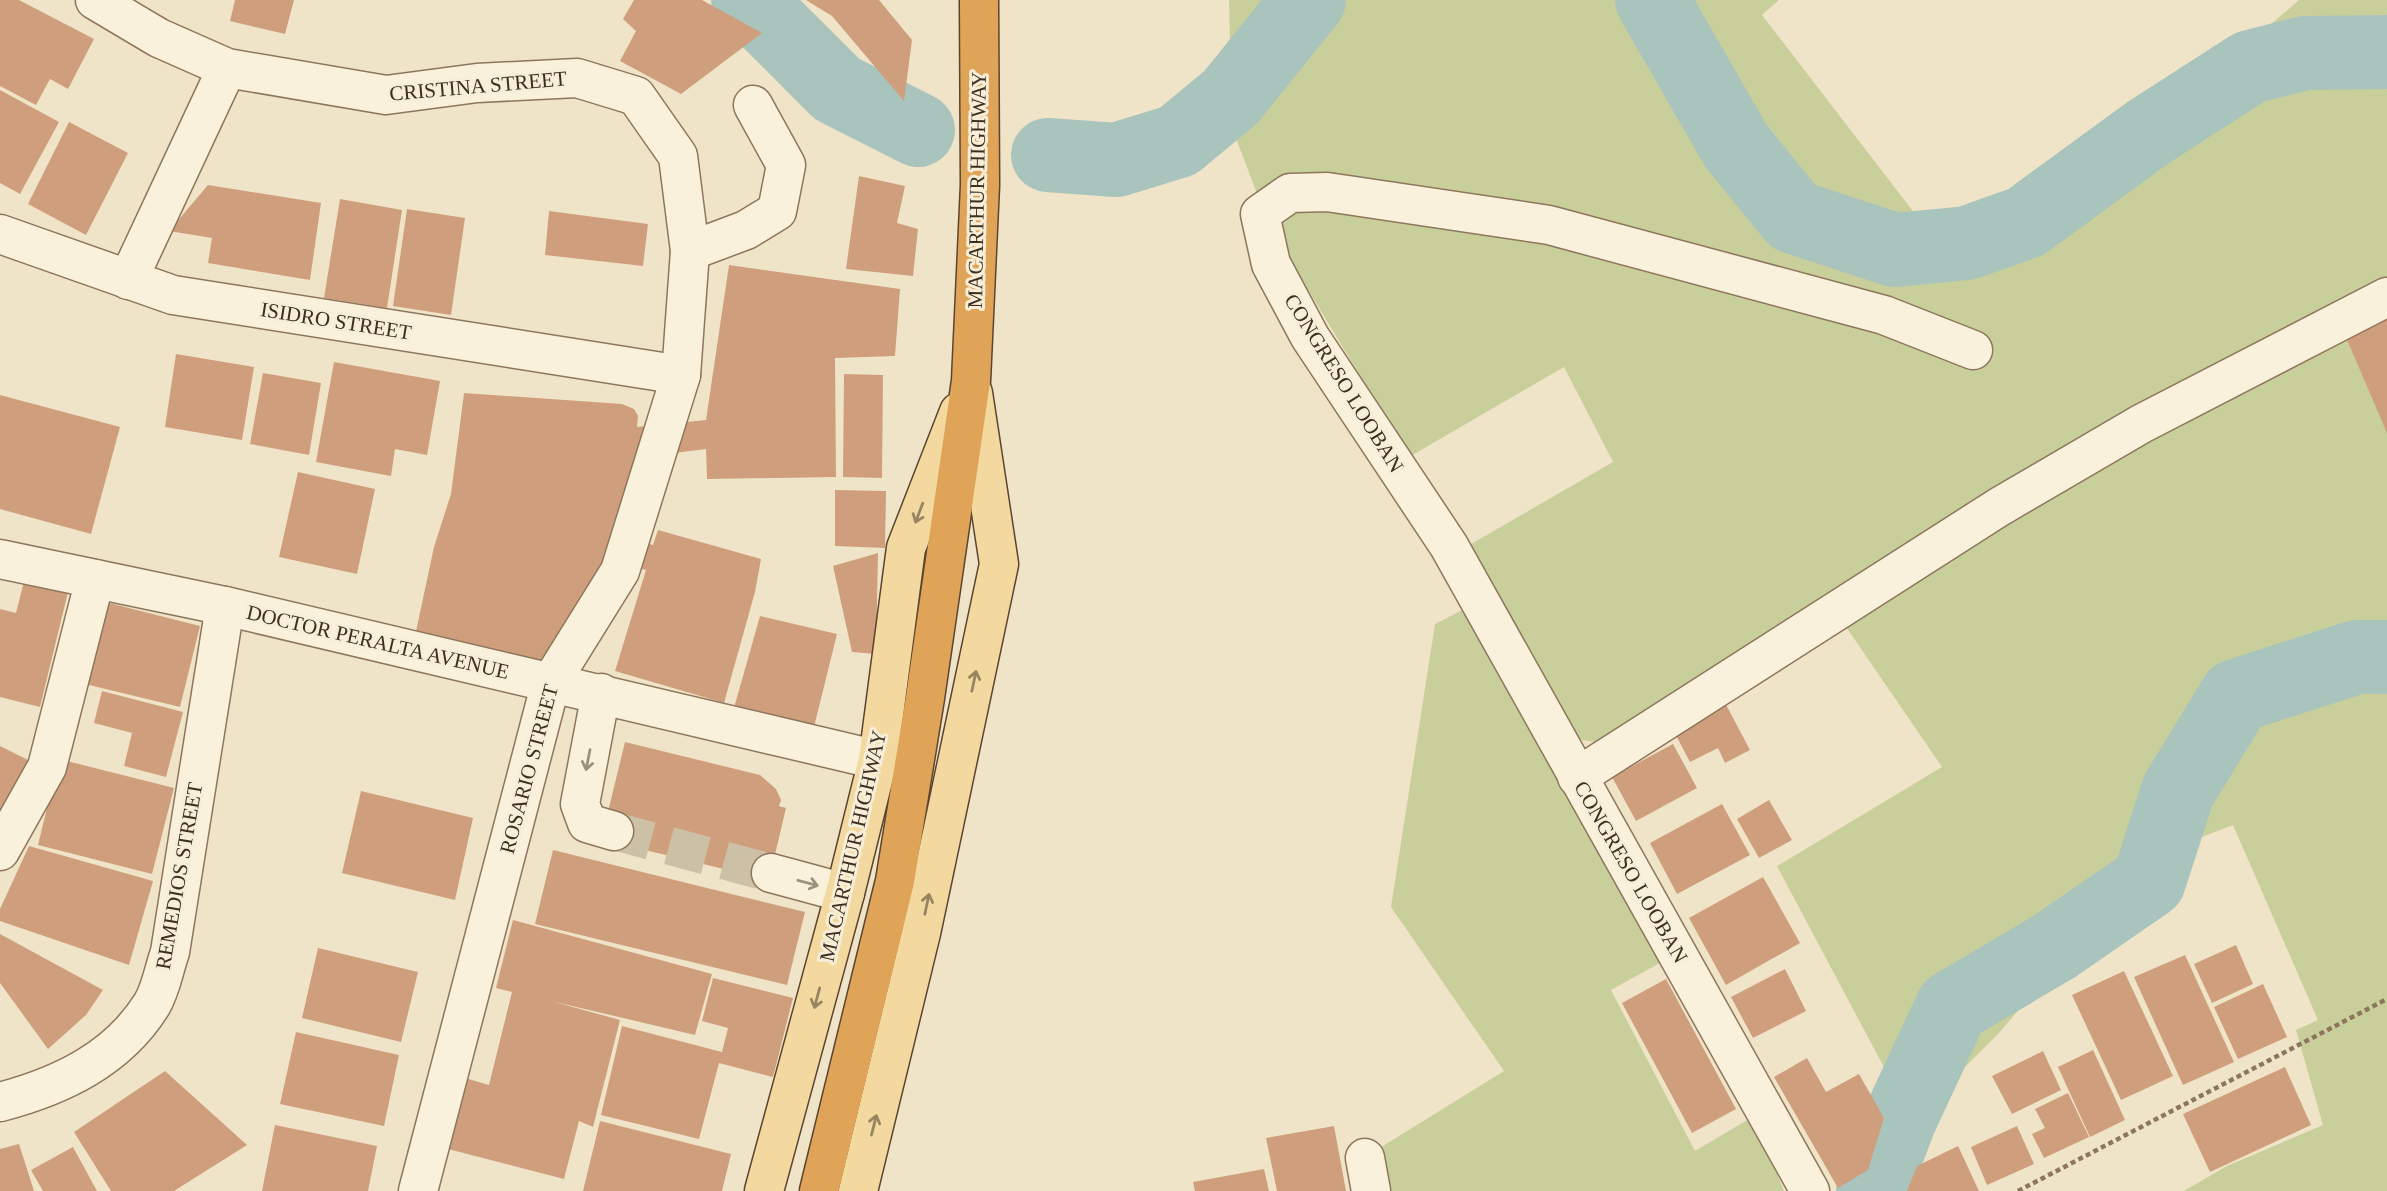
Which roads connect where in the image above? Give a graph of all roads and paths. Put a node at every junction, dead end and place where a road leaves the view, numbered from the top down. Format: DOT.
graph roads {
  1 [pos="95,0"];
  2 [pos="979,0"];
  3 [pos="227,68"];
  4 [pos="753,105"];
  5 [pos="678,156"];
  6 [pos="0,234"];
  7 [pos="690,251"];
  8 [pos="128,279"];
  9 [pos="2387,297"];
  10 [pos="1973,351"];
  11 [pos="681,374"];
  12 [pos="971,381"];
  13 [pos="0,559"];
  14 [pos="95,579"];
  15 [pos="225,606"];
  16 [pos="551,682"];
  17 [pos="601,693"];
  18 [pos="878,760"];
  19 [pos="1577,777"];
  20 [pos="614,831"];
  21 [pos="0,851"];
  22 [pos="771,873"];
  23 [pos="845,893"];
  24 [pos="2387,999"];
  25 [pos="0,1102"];
  26 [pos="1810,1190"];
  27 [pos="418,1191"];
  28 [pos="764,1191"];
  29 [pos="819,1191"];
  30 [pos="858,1191"];
  31 [pos="2018,1191"];
  1 -- 3 [label="street, CRISTINA STREET"];
  2 -- 12 [label="highway, MACARTHUR HIGHWAY"];
  3 -- 5 [label="street, CRISTINA STREET"];
  3 -- 8 [label="street"];
  4 -- 7 [label="street"];
  5 -- 7 [label="street, ROSARIO STREET"];
  6 -- 8 [label="street, ISIDRO STREET"];
  7 -- 11 [label="street, ROSARIO STREET"];
  8 -- 11 [label="street, ISIDRO STREET"];
  9 -- 19 [label="street"];
  10 -- 19 [label="street, CONGRESO LOOBAN"];
  11 -- 16 [label="street, ROSARIO STREET"];
  12 -- 18 [label="main road, MACARTHUR HIGHWAY, one-way"];
  12 -- 29 [label="highway, MACARTHUR HIGHWAY"];
  30 -- 12 [label="main road, MACARTHUR HIGHWAY, one-way"];
  13 -- 14 [label="street, DOCTOR PERALTA AVENUE"];
  14 -- 15 [label="street, DOCTOR PERALTA AVENUE"];
  14 -- 21 [label="street"];
  15 -- 16 [label="street, DOCTOR PERALTA AVENUE"];
  15 -- 25 [label="street, REMEDIOS STREET"];
  16 -- 17 [label="street, DOCTOR PERALTA AVENUE"];
  16 -- 27 [label="street, ROSARIO STREET"];
  17 -- 18 [label="street, DOCTOR PERALTA AVENUE"];
  17 -- 20 [label="street, one-way"];
  18 -- 23 [label="main road, MACARTHUR HIGHWAY"];
  19 -- 26 [label="street, CONGRESO LOOBAN"];
  22 -- 23 [label="street, one-way"];
  23 -- 28 [label="main road, MACARTHUR HIGHWAY, one-way"];
  24 -- 31 [label="path"];
}
